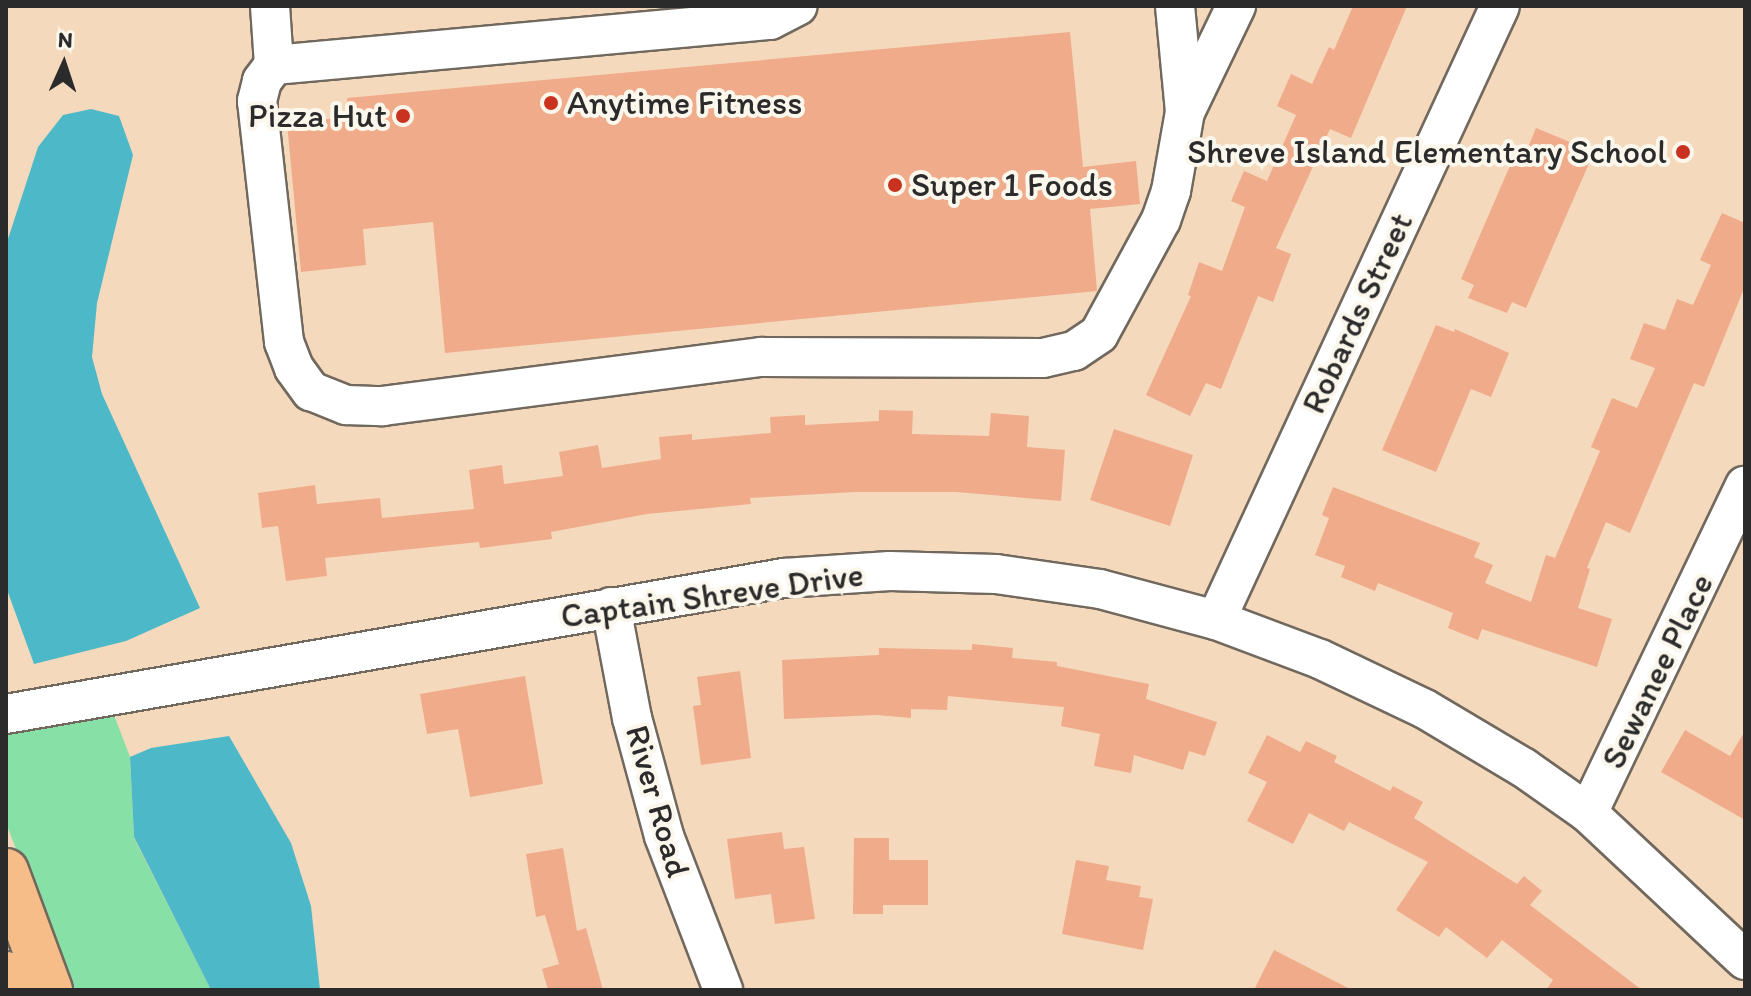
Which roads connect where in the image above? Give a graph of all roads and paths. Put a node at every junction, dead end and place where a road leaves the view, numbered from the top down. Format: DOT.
graph roads {
  1 [pos="270,6"];
  2 [pos="798,6"];
  3 [pos="1175,6"];
  4 [pos="1236,6"];
  5 [pos="1500,6"];
  6 [pos="274,65"];
  7 [pos="1185,112"];
  8 [pos="1745,486"];
  9 [pos="611,607"];
  10 [pos="1216,620"];
  11 [pos="6,714"];
  12 [pos="1588,813"];
  13 [pos="6,871"];
  14 [pos="1745,960"];
  15 [pos="6,974"];
  16 [pos="13,990"];
  17 [pos="50,990"];
  18 [pos="723,990"];
  1 -- 6 [label="street"];
  2 -- 6 [label="street"];
  3 -- 7 [label="street"];
  4 -- 7 [label="street"];
  5 -- 10 [label="street, Robards Street"];
  6 -- 7 [label="street"];
  8 -- 12 [label="street, Sewanee Place"];
  9 -- 10 [label="street, Captain Shreve Drive"];
  9 -- 11 [label="street, Captain Shreve Drive"];
  9 -- 18 [label="street, River Road"];
  10 -- 12 [label="street, Captain Shreve Drive"];
  12 -- 14 [label="street, Captain Shreve Drive"];
  13 -- 17 [label="main road"];
  15 -- 16 [label="main road"];
}
